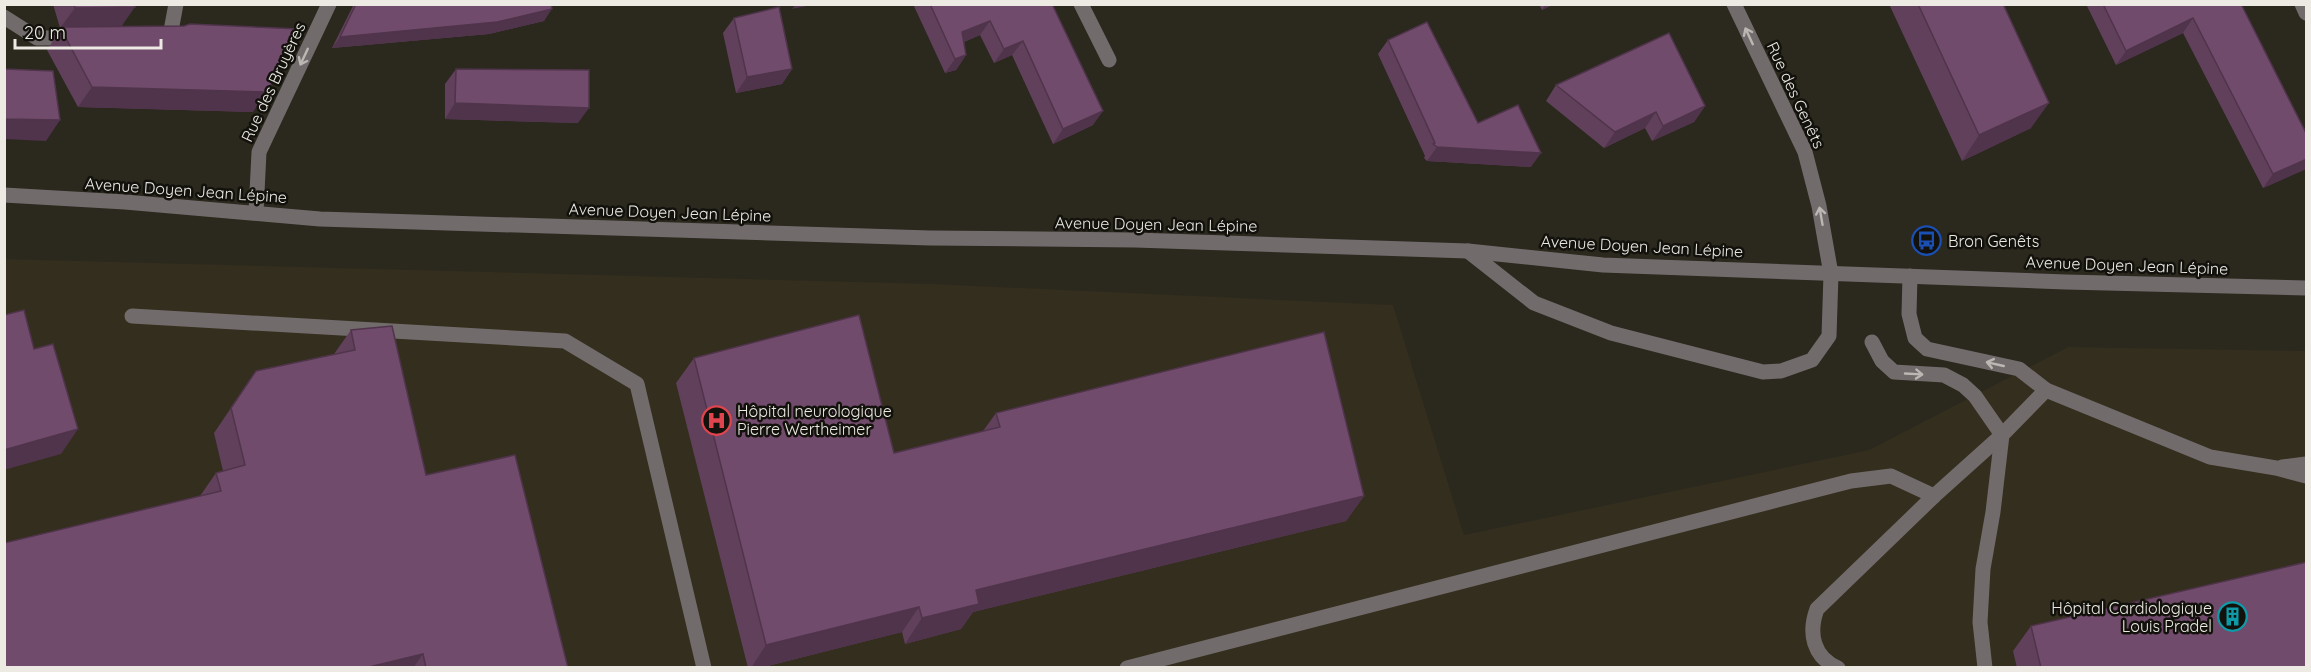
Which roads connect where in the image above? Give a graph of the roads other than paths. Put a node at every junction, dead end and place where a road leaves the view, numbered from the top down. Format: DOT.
graph roads {
  1 [pos="176,4"];
  2 [pos="329,4"];
  3 [pos="1081,4"];
  4 [pos="1734,4"];
  5 [pos="2302,4"];
  6 [pos="2307,13"];
  7 [pos="4,17"];
  8 [pos="148,36"];
  9 [pos="92,37"];
  10 [pos="1109,60"];
  11 [pos="4,195"];
  12 [pos="256,212"];
  13 [pos="1468,252"];
  14 [pos="1831,274"];
  15 [pos="1910,276"];
  16 [pos="2307,288"];
  17 [pos="132,316"];
  18 [pos="1872,342"];
  19 [pos="2046,390"];
  20 [pos="2002,435"];
  21 [pos="2307,464"];
  22 [pos="2276,468"];
  23 [pos="2307,476"];
  24 [pos="1934,496"];
  25 [pos="1136,666"];
  26 [pos="704,668"];
  27 [pos="1838,668"];
  28 [pos="1985,668"];
  1 -- 8 [label="street"];
  2 -- 12 [label="street, Rue des Bruyères, one-way"];
  3 -- 10 [label="street"];
  14 -- 4 [label="street, Rue des Genêts, one-way"];
  5 -- 6 [label="street"];
  7 -- 9 [label="street"];
  11 -- 12 [label="street, Avenue Doyen Jean Lépine"];
  12 -- 13 [label="street, Avenue Doyen Jean Lépine"];
  13 -- 14 [label="street, Avenue Doyen Jean Lépine"];
  13 -- 14 [label="street, Rue des Genêts"];
  14 -- 15 [label="street, Avenue Doyen Jean Lépine"];
  15 -- 16 [label="street, Avenue Doyen Jean Lépine"];
  19 -- 15 [label="street, one-way"];
  17 -- 26 [label="street"];
  18 -- 20 [label="street, one-way"];
  19 -- 20 [label="street"];
  19 -- 22 [label="street"];
  20 -- 24 [label="street"];
  20 -- 28 [label="street"];
  21 -- 22 [label="street"];
  22 -- 23 [label="street"];
  24 -- 25 [label="street"];
  24 -- 27 [label="street"];
}
